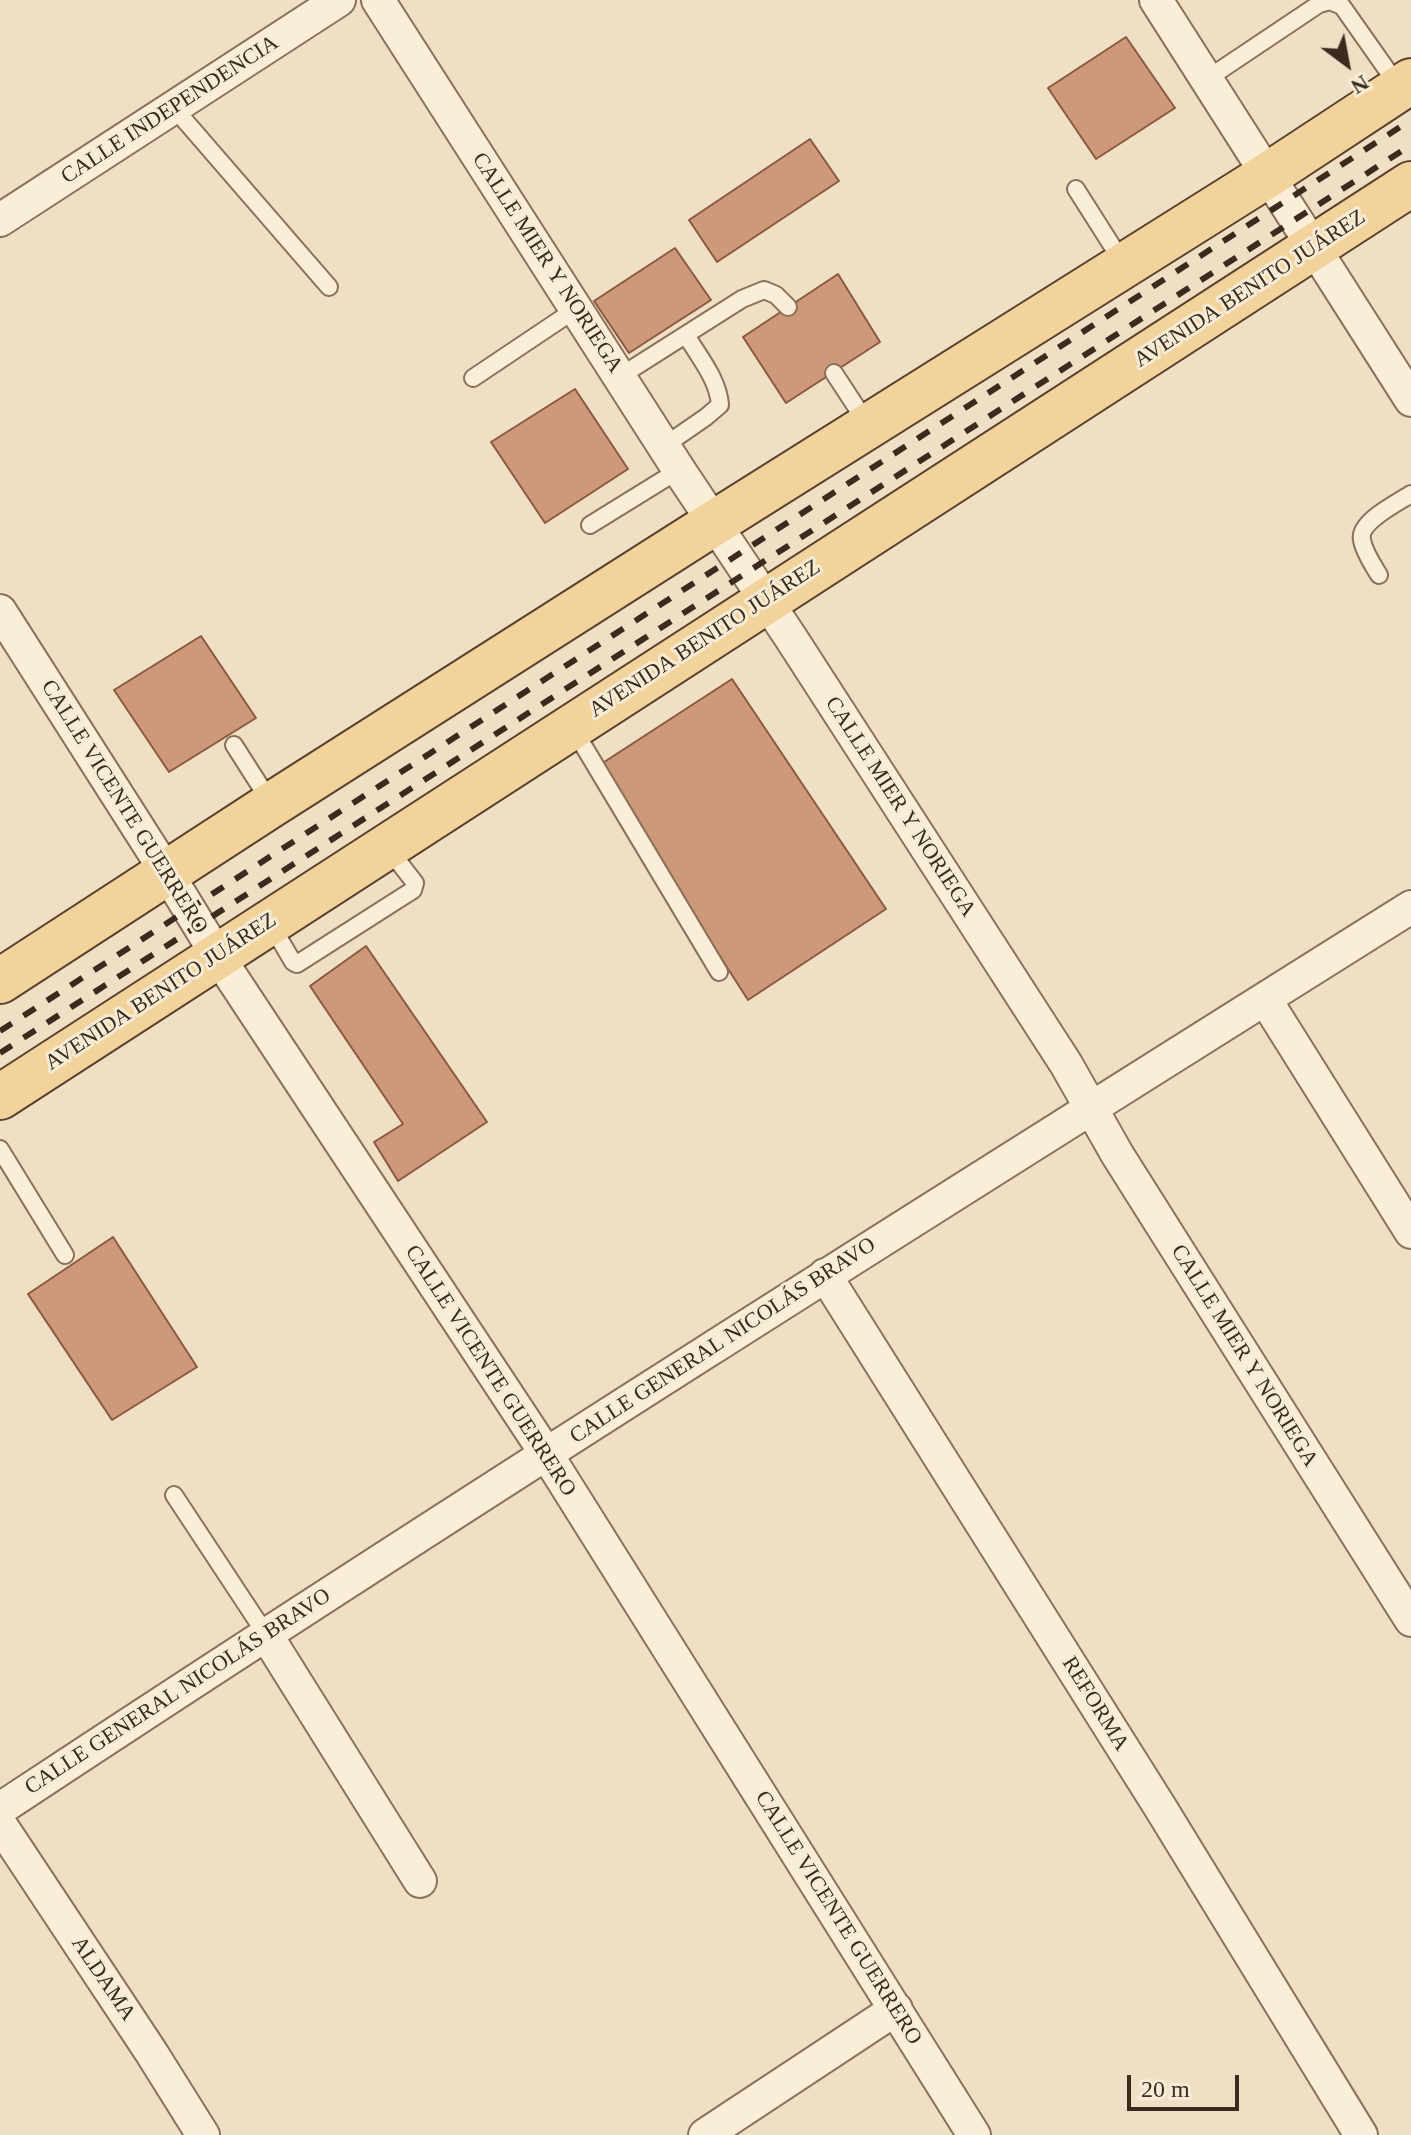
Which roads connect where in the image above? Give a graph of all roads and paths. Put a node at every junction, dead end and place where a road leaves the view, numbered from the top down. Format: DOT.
graph roads {
  1 [pos="339,0"];
  2 [pos="378,0"];
  3 [pos="1156,0"];
  4 [pos="1207,79"];
  5 [pos="1405,84"];
  6 [pos="174,108"];
  7 [pos="1268,175"];
  8 [pos="1411,184"];
  9 [pos="1076,189"];
  10 [pos="0,220"];
  11 [pos="1314,248"];
  12 [pos="1124,265"];
  13 [pos="329,287"];
  14 [pos="788,307"];
  15 [pos="576,309"];
  16 [pos="686,335"];
  17 [pos="834,373"];
  18 [pos="619,377"];
  19 [pos="473,378"];
  20 [pos="1411,400"];
  21 [pos="868,426"];
  22 [pos="672,458"];
  23 [pos="1411,494"];
  24 [pos="714,523"];
  25 [pos="590,525"];
  26 [pos="1379,575"];
  27 [pos="765,600"];
  28 [pos="0,611"];
  29 [pos="572,725"];
  30 [pos="234,745"];
  31 [pos="271,805"];
  32 [pos="167,873"];
  33 [pos="1411,907"];
  34 [pos="217,955"];
  35 [pos="719,972"];
  36 [pos="0,981"];
  37 [pos="1265,999"];
  38 [pos="0,1097"];
  39 [pos="1092,1108"];
  40 [pos="0,1149"];
  41 [pos="1411,1232"];
  42 [pos="65,1255"];
  43 [pos="825,1275"];
  44 [pos="547,1455"];
  45 [pos="174,1495"];
  46 [pos="1411,1620"];
  47 [pos="265,1633"];
  48 [pos="0,1809"];
  49 [pos="0,1824"];
  50 [pos="420,1881"];
  51 [pos="896,2009"];
  52 [pos="203,2135"];
  53 [pos="705,2135"];
  54 [pos="974,2135"];
  55 [pos="1361,2135"];
  1 -- 6 [label="street, CALLE INDEPENDENCIA"];
  2 -- 15 [label="street, CALLE MIER Y NORIEGA"];
  3 -- 4 [label="street"];
  4 -- 5 [label="lane"];
  4 -- 7 [label="street"];
  5 -- 7 [label="main road"];
  6 -- 10 [label="street, CALLE INDEPENDENCIA"];
  6 -- 13 [label="lane"];
  7 -- 11 [label="street"];
  7 -- 12 [label="main road"];
  8 -- 11 [label="main road, AVENIDA BENITO JUÁREZ"];
  9 -- 12 [label="lane"];
  11 -- 20 [label="street"];
  11 -- 27 [label="main road, AVENIDA BENITO JUÁREZ"];
  12 -- 21 [label="main road"];
  14 -- 16 [label="lane"];
  15 -- 18 [label="street, CALLE MIER Y NORIEGA"];
  15 -- 19 [label="lane"];
  16 -- 18 [label="lane"];
  16 -- 22 [label="lane"];
  17 -- 21 [label="lane"];
  18 -- 22 [label="street, CALLE MIER Y NORIEGA"];
  21 -- 24 [label="main road"];
  22 -- 24 [label="street, CALLE MIER Y NORIEGA"];
  22 -- 25 [label="lane"];
  23 -- 26 [label="lane"];
  24 -- 27 [label="street, CALLE MIER Y NORIEGA"];
  24 -- 31 [label="main road"];
  27 -- 29 [label="main road, AVENIDA BENITO JUÁREZ"];
  27 -- 39 [label="street, CALLE MIER Y NORIEGA"];
  28 -- 32 [label="street, CALLE VICENTE GUERRERO"];
  29 -- 34 [label="main road, AVENIDA BENITO JUÁREZ"];
  29 -- 35 [label="lane"];
  30 -- 31 [label="lane"];
  31 -- 32 [label="main road"];
  32 -- 34 [label="street, CALLE VICENTE GUERRERO"];
  32 -- 36 [label="main road"];
  33 -- 37 [label="street, CALLE GENERAL NICOLÁS BRAVO"];
  34 -- 38 [label="main road, AVENIDA BENITO JUÁREZ"];
  34 -- 44 [label="street, CALLE VICENTE GUERRERO"];
  37 -- 39 [label="street, CALLE GENERAL NICOLÁS BRAVO"];
  37 -- 41 [label="street"];
  39 -- 43 [label="street, CALLE GENERAL NICOLÁS BRAVO"];
  39 -- 46 [label="street, CALLE MIER Y NORIEGA"];
  40 -- 42 [label="lane"];
  43 -- 44 [label="street, CALLE GENERAL NICOLÁS BRAVO"];
  43 -- 55 [label="street, REFORMA"];
  44 -- 47 [label="street, CALLE GENERAL NICOLÁS BRAVO"];
  44 -- 51 [label="street, CALLE VICENTE GUERRERO"];
  45 -- 47 [label="lane"];
  47 -- 48 [label="street, CALLE GENERAL NICOLÁS BRAVO"];
  47 -- 50 [label="street"];
  49 -- 52 [label="street, ALDAMA"];
  51 -- 53 [label="street"];
  51 -- 54 [label="street, CALLE VICENTE GUERRERO"];
}
